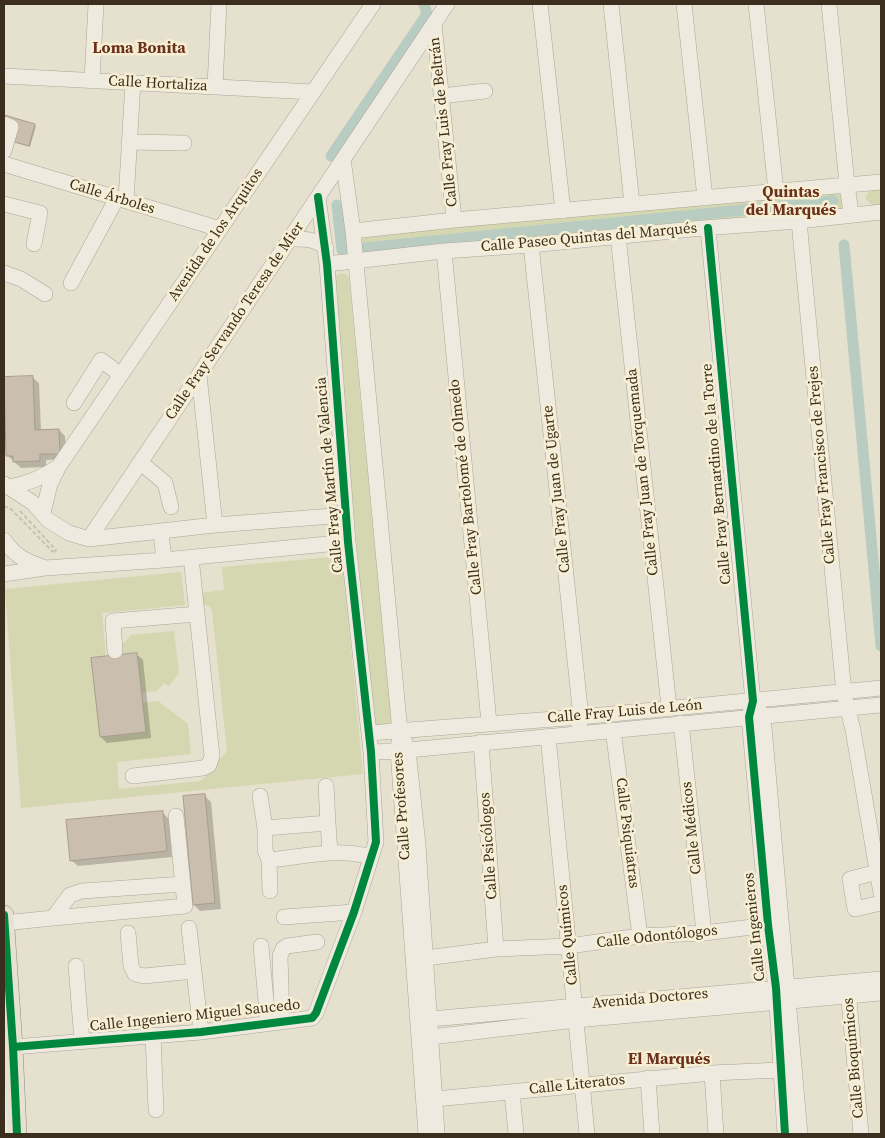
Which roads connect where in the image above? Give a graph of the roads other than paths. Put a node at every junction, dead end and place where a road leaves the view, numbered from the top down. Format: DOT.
graph roads {
  1 [pos="96,4"];
  2 [pos="219,4"];
  3 [pos="373,4"];
  4 [pos="448,4"];
  5 [pos="540,4"];
  6 [pos="610,4"];
  7 [pos="684,4"];
  8 [pos="756,4"];
  9 [pos="829,4"];
  10 [pos="434,24"];
  11 [pos="4,76"];
  12 [pos="92,80"];
  13 [pos="133,82"];
  14 [pos="214,86"];
  15 [pos="485,91"];
  16 [pos="313,92"];
  17 [pos="442,96"];
  18 [pos="4,124"];
  19 [pos="130,142"];
  20 [pos="184,144"];
  21 [pos="4,151"];
  22 [pos="343,159"];
  23 [pos="4,164"];
  24 [pos="881,182"];
  25 [pos="847,184"];
  26 [pos="776,191"];
  27 [pos="318,197"];
  28 [pos="705,198"];
  29 [pos="121,200"];
  30 [pos="4,204"];
  31 [pos="632,204"];
  32 [pos="563,211"];
  33 [pos="881,212"];
  34 [pos="851,214"];
  35 [pos="454,220"];
  36 [pos="799,221"];
  37 [pos="708,228"];
  38 [pos="220,229"];
  39 [pos="353,231"];
  40 [pos="618,236"];
  41 [pos="290,239"];
  42 [pos="34,244"];
  43 [pos="532,245"];
  44 [pos="326,248"];
  45 [pos="444,251"];
  46 [pos="356,260"];
  47 [pos="327,264"];
  48 [pos="4,273"];
  49 [pos="71,283"];
  50 [pos="45,294"];
  51 [pos="199,374"];
  52 [pos="119,378"];
  53 [pos="74,403"];
  54 [pos="140,462"];
  55 [pos="59,466"];
  56 [pos="6,486"];
  57 [pos="171,507"];
  58 [pos="346,510"];
  59 [pos="43,514"];
  60 [pos="215,526"];
  61 [pos="161,532"];
  62 [pos="89,539"];
  63 [pos="4,540"];
  64 [pos="348,542"];
  65 [pos="191,557"];
  66 [pos="164,560"];
  67 [pos="45,568"];
  68 [pos="4,574"];
  69 [pos="197,614"];
  70 [pos="115,651"];
  71 [pos="881,688"];
  72 [pos="844,693"];
  73 [pos="753,701"];
  74 [pos="881,706"];
  75 [pos="669,708"];
  76 [pos="847,708"];
  77 [pos="756,716"];
  78 [pos="581,717"];
  79 [pos="489,723"];
  80 [pos="682,723"];
  81 [pos="614,730"];
  82 [pos="400,732"];
  83 [pos="578,733"];
  84 [pos="369,734"];
  85 [pos="548,736"];
  86 [pos="481,742"];
  87 [pos="403,750"];
  88 [pos="371,752"];
  89 [pos="133,776"];
  90 [pos="326,786"];
  91 [pos="260,796"];
  92 [pos="176,816"];
  93 [pos="328,823"];
  94 [pos="265,828"];
  95 [pos="330,853"];
  96 [pos="371,857"];
  97 [pos="269,860"];
  98 [pos="878,872"];
  99 [pos="183,884"];
  100 [pos="270,891"];
  101 [pos="881,893"];
  102 [pos="881,904"];
  103 [pos="354,912"];
  104 [pos="4,915"];
  105 [pos="284,917"];
  106 [pos="54,918"];
  107 [pos="4,922"];
  108 [pos="768,925"];
  109 [pos="189,928"];
  110 [pos="704,933"];
  111 [pos="128,934"];
  112 [pos="640,936"];
  113 [pos="317,942"];
  114 [pos="261,946"];
  115 [pos="569,946"];
  116 [pos="496,949"];
  117 [pos="426,958"];
  118 [pos="76,966"];
  119 [pos="194,971"];
  120 [pos="881,979"];
  121 [pos="848,990"];
  122 [pos="881,994"];
  123 [pos="782,995"];
  124 [pos="576,1013"];
  125 [pos="424,1020"];
  126 [pos="275,1023"];
  127 [pos="201,1032"];
  128 [pos="153,1036"];
  129 [pos="425,1037"];
  130 [pos="82,1041"];
  131 [pos="8,1054"];
  132 [pos="780,1070"];
  133 [pos="712,1073"];
  134 [pos="648,1078"];
  135 [pos="582,1084"];
  136 [pos="512,1092"];
  137 [pos="435,1099"];
  138 [pos="156,1110"];
  139 [pos="8,1134"];
  140 [pos="17,1134"];
  141 [pos="426,1134"];
  142 [pos="437,1134"];
  143 [pos="516,1134"];
  144 [pos="587,1134"];
  145 [pos="652,1134"];
  146 [pos="716,1134"];
  147 [pos="785,1134"];
  148 [pos="800,1134"];
  149 [pos="861,1134"];
  1 -- 12 [label="street"];
  2 -- 14 [label="street"];
  3 -- 16 [label="street, Avenida de los Arquitos"];
  4 -- 10 [label="street, Calle Fray Servando Teresa de Mier"];
  5 -- 32 [label="street"];
  6 -- 31 [label="street"];
  7 -- 28 [label="street"];
  8 -- 26 [label="street"];
  9 -- 25 [label="street"];
  10 -- 17 [label="street, Calle Fray Luis de Beltrán"];
  10 -- 22 [label="street, Calle Fray Servando Teresa de Mier"];
  11 -- 12 [label="street, Calle Hortaliza"];
  12 -- 13 [label="street, Calle Hortaliza"];
  13 -- 14 [label="street, Calle Hortaliza"];
  13 -- 19 [label="street"];
  14 -- 16 [label="street, Calle Hortaliza"];
  15 -- 17 [label="street"];
  16 -- 38 [label="street, Avenida de los Arquitos"];
  17 -- 35 [label="street, Calle Fray Luis de Beltrán"];
  18 -- 21 [label="street"];
  19 -- 20 [label="street"];
  19 -- 29 [label="street"];
  22 -- 27 [label="street, Calle Fray Servando Teresa de Mier"];
  22 -- 39 [label="street"];
  23 -- 29 [label="street, Calle Árboles"];
  24 -- 25 [label="street, Calle Paseo Quintas del Marqués"];
  25 -- 26 [label="street, Calle Paseo Quintas del Marqués"];
  25 -- 34 [label="street"];
  26 -- 28 [label="street, Calle Paseo Quintas del Marqués"];
  27 -- 41 [label="street, Calle Fray Servando Teresa de Mier"];
  27 -- 44 [label="street, Calle Fray Martín de Valencia"];
  28 -- 31 [label="street, Calle Paseo Quintas del Marqués"];
  29 -- 38 [label="street, Calle Árboles"];
  29 -- 49 [label="street"];
  30 -- 42 [label="street"];
  31 -- 32 [label="street, Calle Paseo Quintas del Marqués"];
  32 -- 35 [label="street, Calle Paseo Quintas del Marqués"];
  33 -- 34 [label="street, Calle Paseo Quintas del Marqués"];
  34 -- 36 [label="street, Calle Paseo Quintas del Marqués"];
  35 -- 39 [label="street, Calle Paseo Quintas del Marqués"];
  36 -- 37 [label="street, Calle Paseo Quintas del Marqués"];
  36 -- 72 [label="street, Calle Fray Francisco de Frejes"];
  37 -- 40 [label="street, Calle Paseo Quintas del Marqués"];
  37 -- 73 [label="street, Calle Fray Bernardino de la Torre"];
  38 -- 52 [label="street, Avenida de los Arquitos"];
  39 -- 46 [label="street"];
  40 -- 43 [label="street, Calle Paseo Quintas del Marqués"];
  40 -- 75 [label="street, Calle Fray Juan de Torquemada"];
  41 -- 44 [label="street"];
  41 -- 51 [label="street, Calle Fray Servando Teresa de Mier"];
  43 -- 45 [label="street, Calle Paseo Quintas del Marqués"];
  43 -- 78 [label="street, Calle Fray Juan de Ugarte"];
  44 -- 47 [label="street, Calle Fray Martín de Valencia"];
  45 -- 46 [label="street, Calle Paseo Quintas del Marqués"];
  45 -- 79 [label="street, Calle Fray Bartolomé de Olmedo"];
  46 -- 47 [label="street, Calle Paseo Quintas del Marqués"];
  46 -- 82 [label="street"];
  47 -- 58 [label="street, Calle Fray Martín de Valencia"];
  48 -- 50 [label="street"];
  51 -- 54 [label="street, Calle Fray Servando Teresa de Mier"];
  51 -- 60 [label="street"];
  52 -- 53 [label="street"];
  52 -- 55 [label="street, Avenida de los Arquitos"];
  54 -- 57 [label="street"];
  54 -- 62 [label="street, Calle Fray Servando Teresa de Mier"];
  55 -- 56 [label="street, Avenida de los Arquitos"];
  55 -- 59 [label="street, Avenida de los Arquitos"];
  56 -- 59 [label="street"];
  58 -- 60 [label="street"];
  58 -- 64 [label="street, Calle Fray Martín de Valencia"];
  59 -- 62 [label="street"];
  60 -- 61 [label="street"];
  61 -- 62 [label="street"];
  61 -- 66 [label="street"];
  63 -- 67 [label="street"];
  64 -- 65 [label="street"];
  64 -- 84 [label="street, Calle Fray Martín de Valencia"];
  65 -- 66 [label="street"];
  65 -- 69 [label="street"];
  66 -- 67 [label="street"];
  67 -- 68 [label="street"];
  69 -- 70 [label="street"];
  69 -- 89 [label="street"];
  71 -- 72 [label="street, Calle Fray Luis de León"];
  72 -- 73 [label="street, Calle Fray Luis de León"];
  72 -- 76 [label="street, Calle Fray Francisco de Frejes"];
  73 -- 75 [label="street, Calle Fray Luis de León"];
  73 -- 77 [label="street, Calle Fray Bernardino de la Torre"];
  74 -- 76 [label="street, Calle Fray Luis de León"];
  75 -- 78 [label="street, Calle Fray Luis de León"];
  76 -- 77 [label="street, Calle Fray Luis de León"];
  76 -- 98 [label="street, Calle Fray Francisco de Frejes"];
  77 -- 80 [label="street, Calle Fray Luis de León"];
  77 -- 108 [label="street, Calle Ingenieros"];
  77 -- 123 [label="street, Calle Ingenieros"];
  78 -- 79 [label="street, Calle Fray Luis de León"];
  78 -- 83 [label="street, Calle Fray Juan de Ugarte"];
  79 -- 82 [label="street, Calle Fray Luis de León"];
  80 -- 81 [label="street, Calle Fray Luis de León"];
  80 -- 110 [label="street, Calle Médicos"];
  81 -- 83 [label="street, Calle Fray Luis de León"];
  81 -- 112 [label="street, Calle Psiquiatras"];
  82 -- 84 [label="street, Calle Fray Luis de León"];
  82 -- 87 [label="street, Calle Profesores"];
  83 -- 85 [label="street, Calle Fray Luis de León"];
  84 -- 88 [label="street, Calle Fray Martín de Valencia"];
  85 -- 86 [label="street, Calle Fray Luis de León"];
  85 -- 115 [label="street, Calle Químicos"];
  86 -- 87 [label="street, Calle Fray Luis de León"];
  86 -- 116 [label="street, Calle Psicólogos"];
  87 -- 88 [label="street, Calle Fray Luis de León"];
  87 -- 117 [label="street, Calle Profesores"];
  87 -- 125 [label="street, Calle Profesores"];
  88 -- 96 [label="street, Calle Ingeniero Miguel Saucedo"];
  90 -- 93 [label="street"];
  91 -- 94 [label="street"];
  92 -- 99 [label="street"];
  93 -- 94 [label="street"];
  93 -- 95 [label="street"];
  94 -- 97 [label="street"];
  95 -- 96 [label="street"];
  95 -- 97 [label="street"];
  96 -- 103 [label="street, Calle Ingeniero Miguel Saucedo"];
  97 -- 100 [label="street"];
  98 -- 101 [label="street, Calle Fray Francisco de Frejes"];
  98 -- 102 [label="street"];
  99 -- 106 [label="street"];
  99 -- 106 [label="street"];
  103 -- 105 [label="street"];
  103 -- 126 [label="street, Calle Ingeniero Miguel Saucedo"];
  104 -- 107 [label="main road"];
  106 -- 107 [label="street"];
  107 -- 131 [label="main road"];
  108 -- 110 [label="street, Calle Odontólogos"];
  108 -- 123 [label="street, Calle Ingenieros"];
  109 -- 119 [label="street"];
  110 -- 112 [label="street, Calle Odontólogos"];
  111 -- 119 [label="street"];
  112 -- 115 [label="street, Calle Odontólogos"];
  113 -- 126 [label="street"];
  114 -- 126 [label="street"];
  115 -- 116 [label="street, Calle Odontólogos"];
  115 -- 124 [label="street, Calle Químicos"];
  116 -- 117 [label="street, Calle Odontólogos"];
  117 -- 125 [label="street, Calle Profesores"];
  118 -- 130 [label="street"];
  119 -- 127 [label="street"];
  120 -- 121 [label="street, Avenida Doctores"];
  121 -- 122 [label="street, Avenida Doctores"];
  121 -- 123 [label="street, Avenida Doctores"];
  121 -- 149 [label="street, Calle Bioquímicos"];
  123 -- 124 [label="street, Avenida Doctores"];
  123 -- 132 [label="street, Calle Ingenieros"];
  123 -- 148 [label="street, Calle Ingenieros"];
  124 -- 125 [label="street, Avenida Doctores"];
  124 -- 129 [label="street, Avenida Doctores"];
  124 -- 135 [label="street, Calle Químicos"];
  125 -- 129 [label="street, Calle Profesores"];
  126 -- 127 [label="street, Calle Ingeniero Miguel Saucedo"];
  127 -- 128 [label="street, Calle Ingeniero Miguel Saucedo"];
  128 -- 130 [label="street, Calle Ingeniero Miguel Saucedo"];
  128 -- 138 [label="street"];
  129 -- 137 [label="street, Calle Profesores"];
  129 -- 141 [label="street, Calle Profesores"];
  130 -- 131 [label="street, Calle Ingeniero Miguel Saucedo"];
  131 -- 139 [label="street"];
  131 -- 140 [label="main road"];
  132 -- 133 [label="street, Calle Literatos"];
  132 -- 147 [label="street, Calle Ingenieros"];
  133 -- 134 [label="street, Calle Literatos"];
  133 -- 146 [label="street"];
  134 -- 135 [label="street, Calle Literatos"];
  134 -- 145 [label="street"];
  135 -- 136 [label="street, Calle Literatos"];
  135 -- 144 [label="street, Calle Químicos"];
  136 -- 137 [label="street, Calle Literatos"];
  136 -- 143 [label="street"];
  137 -- 142 [label="street, Calle Profesores"];
}
